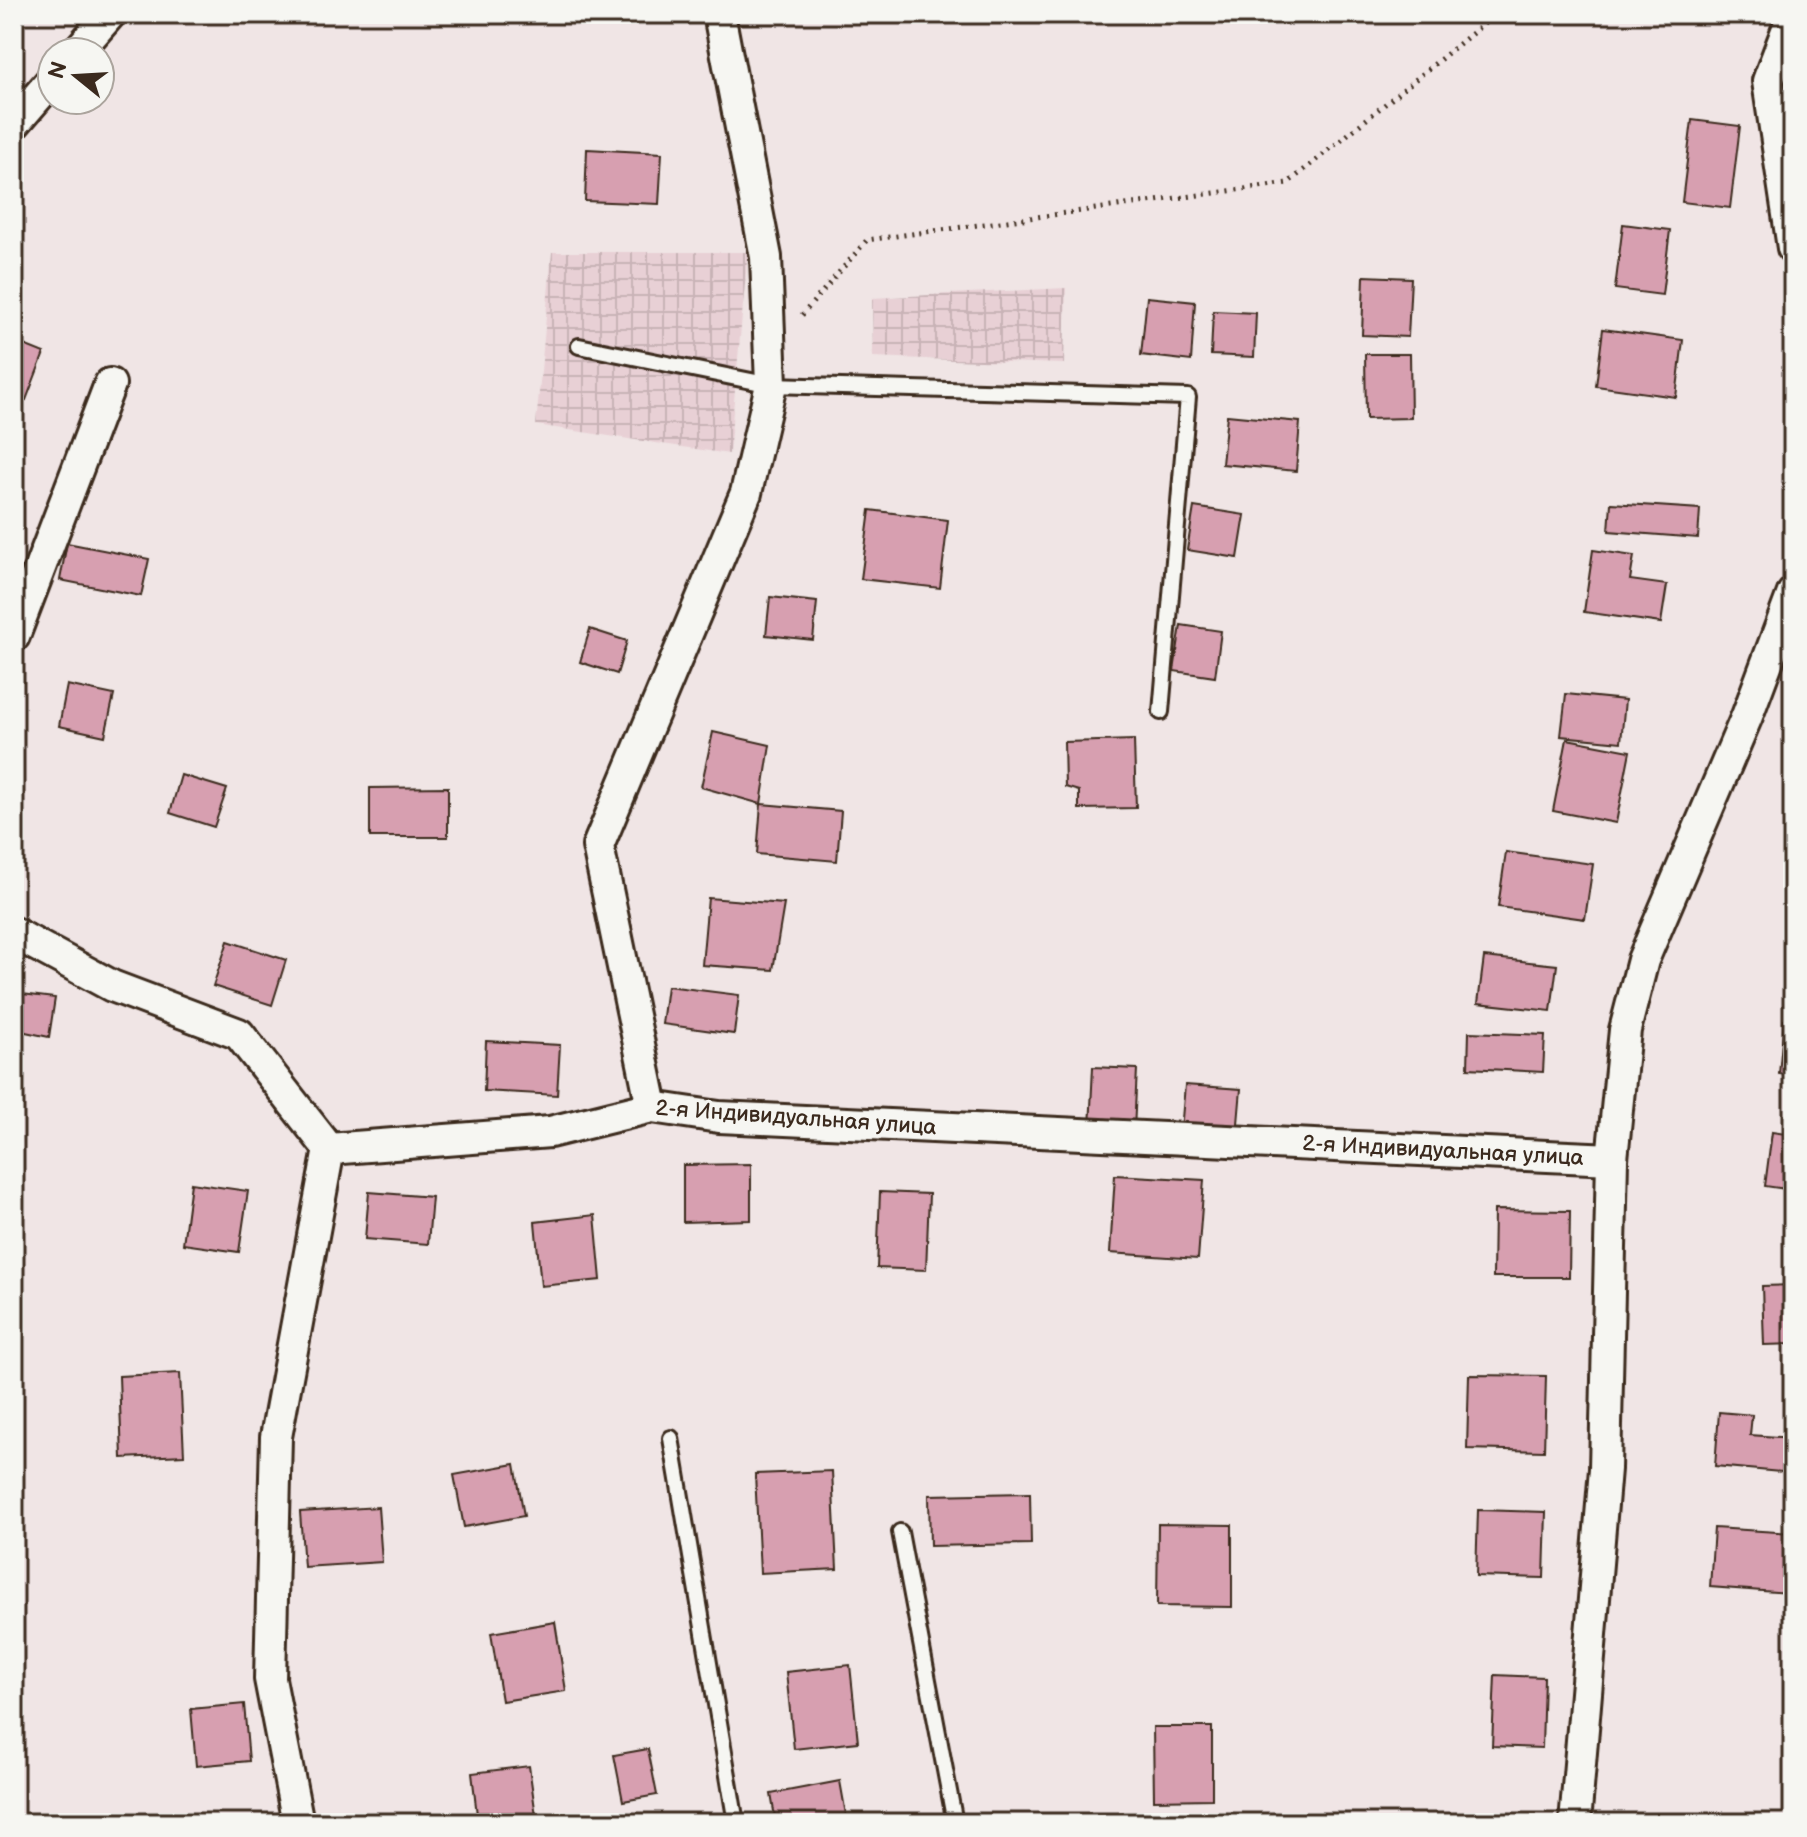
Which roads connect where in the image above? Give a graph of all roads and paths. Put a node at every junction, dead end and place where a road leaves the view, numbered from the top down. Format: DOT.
graph roads {
  1 [pos="110,14"];
  2 [pos="719,14"];
  3 [pos="1496,14"];
  4 [pos="1793,15"];
  5 [pos="91,36"];
  6 [pos="36,99"];
  7 [pos="14,124"];
  8 [pos="1793,248"];
  9 [pos="579,346"];
  10 [pos="770,352"];
  11 [pos="110,384"];
  12 [pos="771,385"];
  13 [pos="1793,593"];
  14 [pos="14,636"];
  15 [pos="1161,712"];
  16 [pos="14,933"];
  17 [pos="652,1107"];
  18 [pos="329,1149"];
  19 [pos="1612,1159"];
  20 [pos="671,1438"];
  21 [pos="900,1532"];
  22 [pos="298,1823"];
  23 [pos="736,1823"];
  24 [pos="955,1823"];
  25 [pos="1575,1823"];
  1 -- 5 [label="street"];
  2 -- 10 [label="street"];
  3 -- 10 [label="path"];
  4 -- 8 [label="street"];
  6 -- 7 [label="street"];
  9 -- 12 [label="lane"];
  10 -- 12 [label="street"];
  11 -- 14 [label="street"];
  12 -- 15 [label="lane"];
  12 -- 17 [label="street"];
  13 -- 19 [label="street, 2-я Индивидуальная улица"];
  16 -- 18 [label="street"];
  17 -- 18 [label="street, 2-я Индивидуальная улица"];
  17 -- 19 [label="street, 2-я Индивидуальная улица"];
  18 -- 22 [label="street"];
  19 -- 25 [label="street, 2-я Индивидуальная улица"];
  20 -- 23 [label="lane"];
  21 -- 24 [label="lane"];
}
